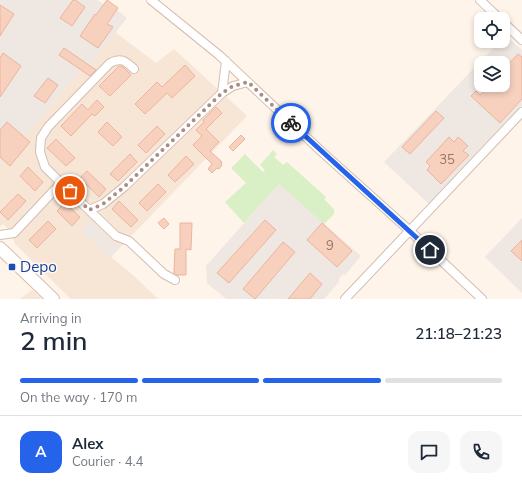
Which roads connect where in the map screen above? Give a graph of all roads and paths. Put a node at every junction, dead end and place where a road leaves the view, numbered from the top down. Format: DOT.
graph roads {
  1 [pos="151,0"];
  2 [pos="480,0"];
  3 [pos="493,12"];
  4 [pos="510,29"];
  5 [pos="522,40"];
  6 [pos="226,61"];
  7 [pos="134,69"];
  8 [pos="248,82"];
  9 [pos="222,93"];
  10 [pos="522,112"];
  11 [pos="61,183"];
  12 [pos="89,210"];
  13 [pos="410,231"];
  14 [pos="0,235"];
  15 [pos="0,248"];
  16 [pos="175,280"];
  17 [pos="53,299"];
  18 [pos="345,299"];
  19 [pos="482,299"];
  1 -- 6 [label="street"];
  2 -- 3 [label="street"];
  4 -- 5 [label="street"];
  6 -- 8 [label="street"];
  6 -- 9 [label="street"];
  7 -- 11 [label="street"];
  8 -- 9 [label="street"];
  8 -- 13 [label="street"];
  9 -- 12 [label="street"];
  10 -- 13 [label="street"];
  11 -- 12 [label="street"];
  11 -- 14 [label="street"];
  12 -- 16 [label="street"];
  13 -- 18 [label="street"];
  13 -- 19 [label="street"];
  15 -- 17 [label="main road"];
}
